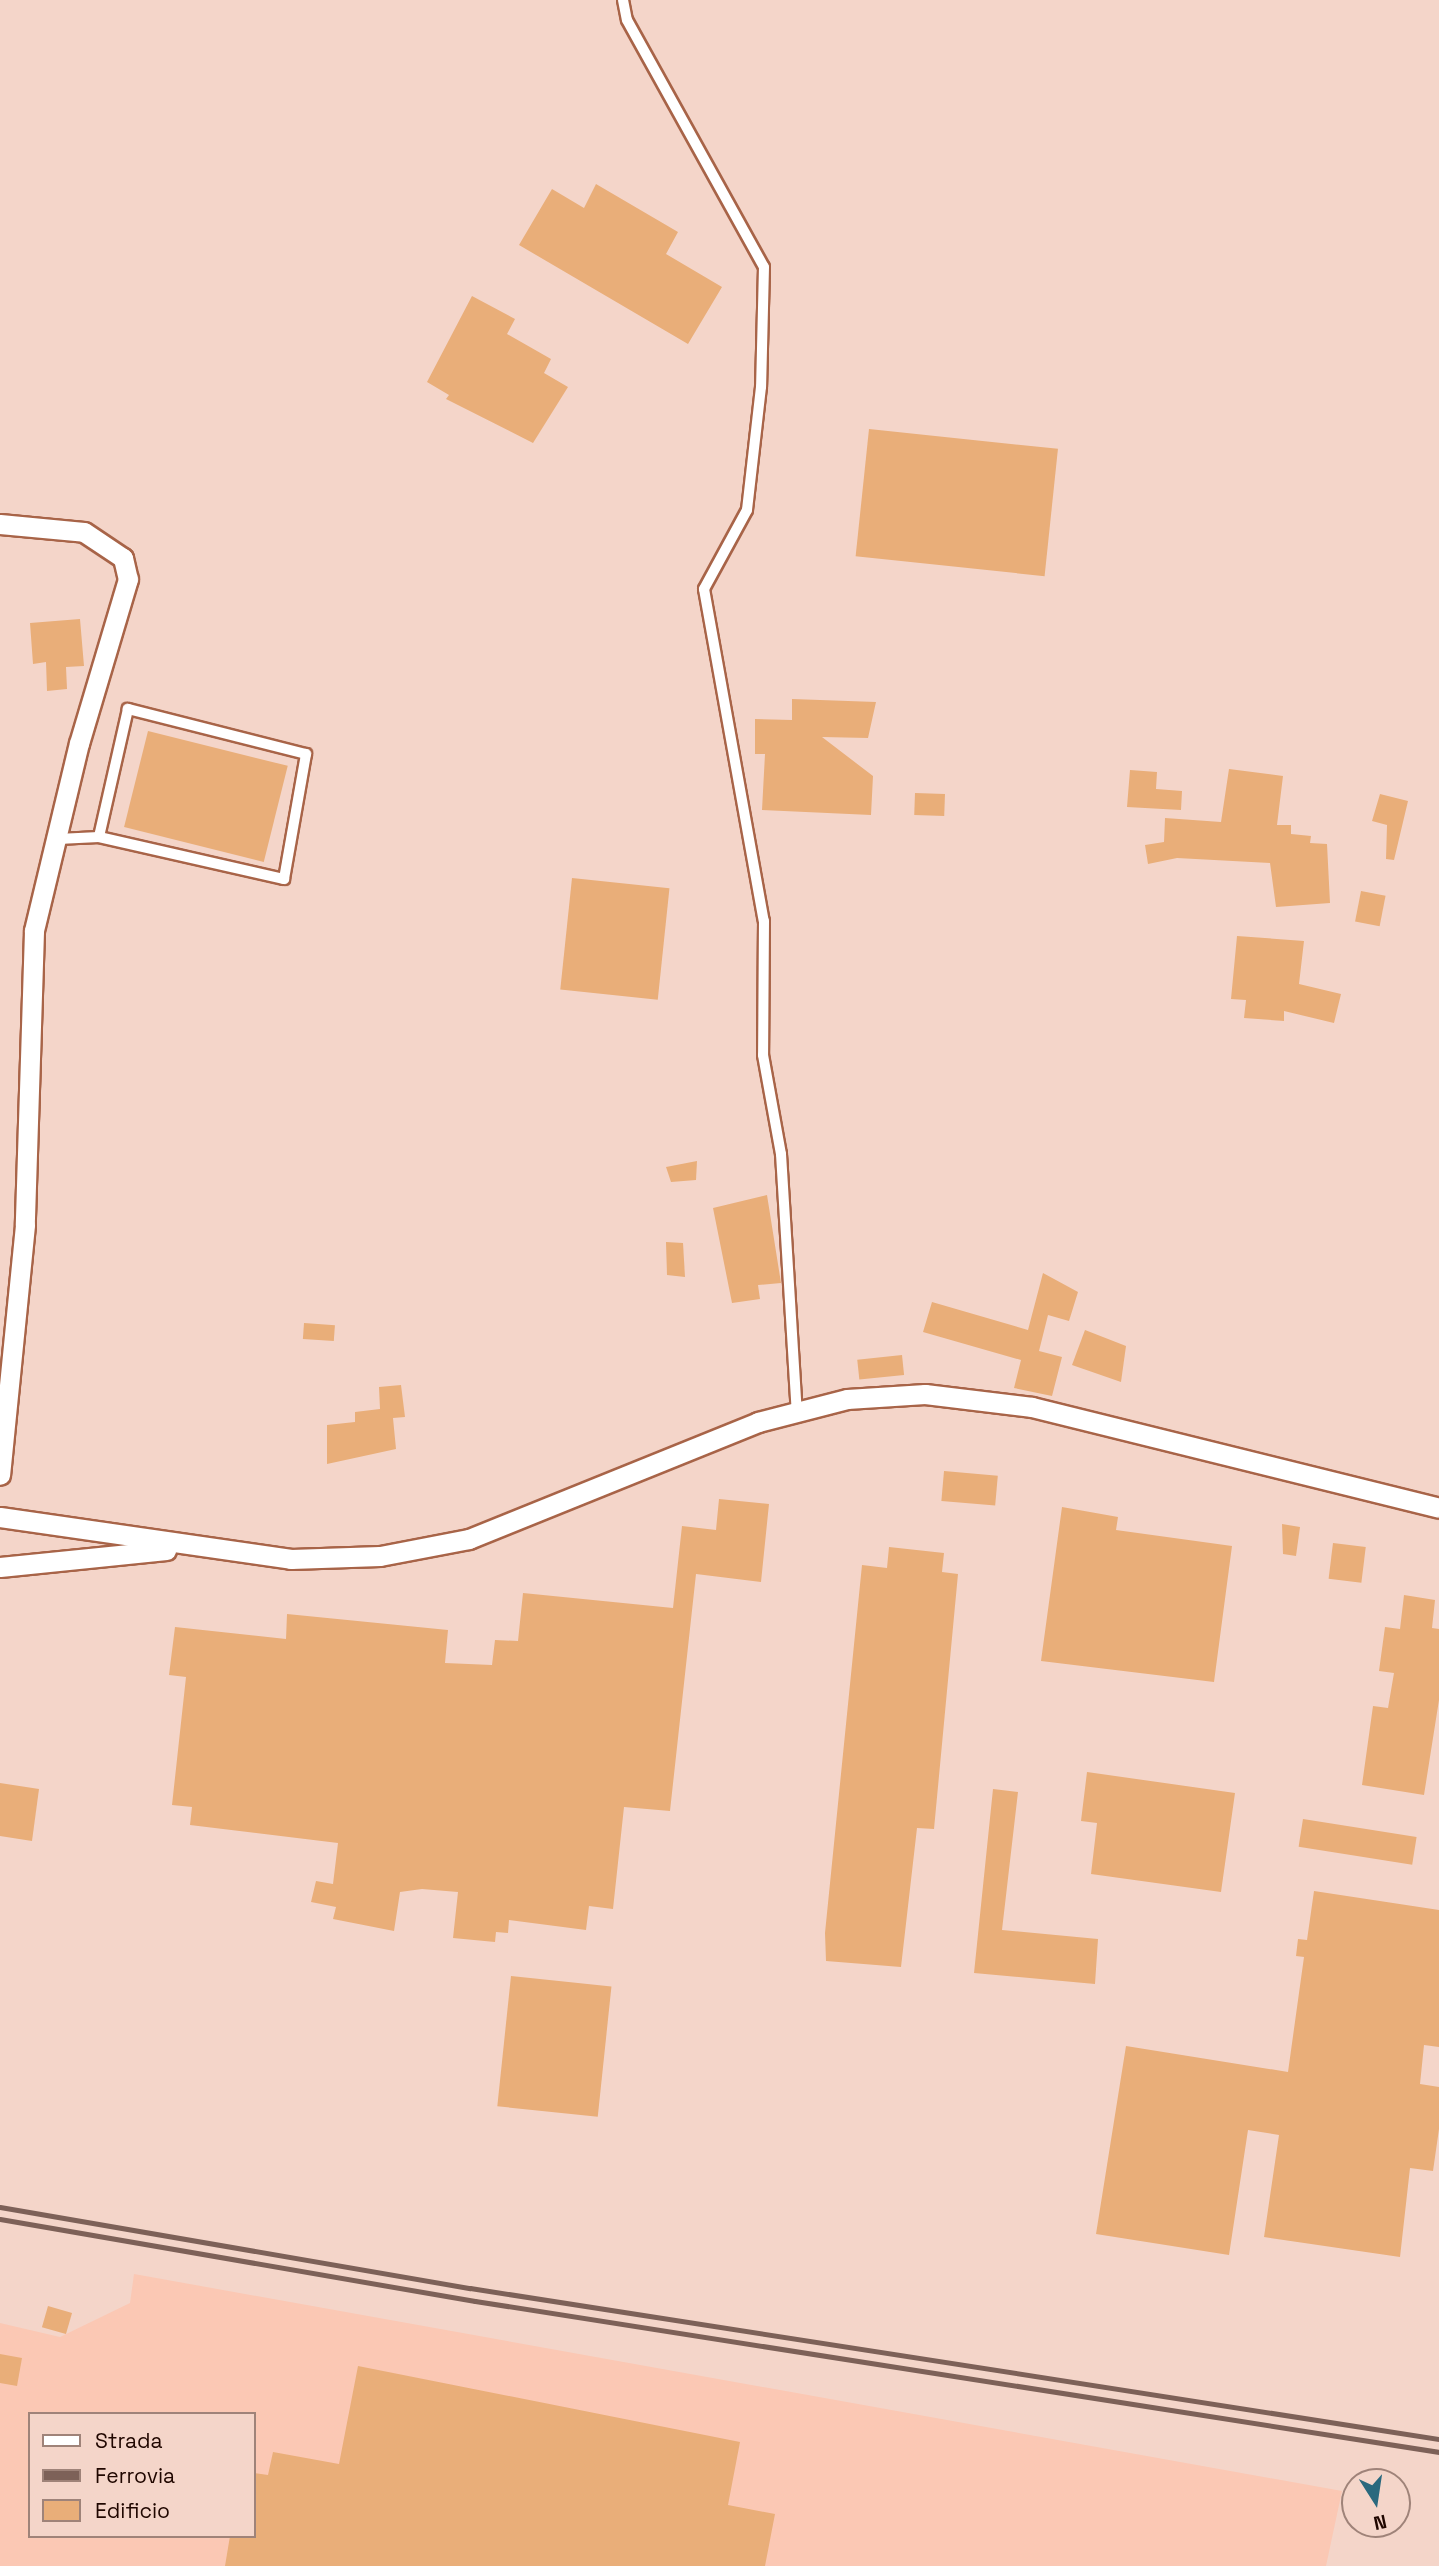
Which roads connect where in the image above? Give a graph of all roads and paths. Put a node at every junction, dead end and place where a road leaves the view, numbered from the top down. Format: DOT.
graph roads {
  1 [pos="623,0"];
  2 [pos="0,524"];
  3 [pos="99,837"];
  4 [pos="58,839"];
  5 [pos="797,1412"];
  6 [pos="0,1475"];
  7 [pos="1439,1508"];
  8 [pos="0,1517"];
  9 [pos="195,1547"];
  10 [pos="0,1567"];
  1 -- 5 [label="lane"];
  2 -- 4 [label="street"];
  3 -- 3 [label="lane"];
  3 -- 4 [label="lane"];
  4 -- 6 [label="street"];
  5 -- 7 [label="street"];
  5 -- 9 [label="street"];
  8 -- 9 [label="street"];
  9 -- 10 [label="street"];
}
